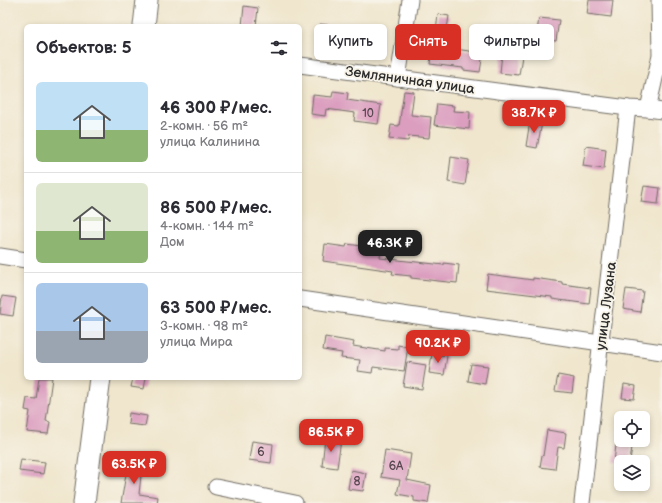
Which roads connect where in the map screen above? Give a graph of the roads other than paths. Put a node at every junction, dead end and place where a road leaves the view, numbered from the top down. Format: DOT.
graph roads {
  1 [pos="147,0"];
  2 [pos="410,0"];
  3 [pos="659,0"];
  4 [pos="144,24"];
  5 [pos="302,65"];
  6 [pos="398,78"];
  7 [pos="628,108"];
  8 [pos="655,110"];
  9 [pos="0,256"];
  10 [pos="24,260"];
  11 [pos="302,299"];
  12 [pos="601,342"];
  13 [pos="662,352"];
  14 [pos="100,380"];
  15 [pos="216,487"];
  16 [pos="84,503"];
  17 [pos="296,503"];
  18 [pos="582,503"];
  1 -- 4 [label="main road"];
  2 -- 6 [label="street"];
  3 -- 8 [label="street"];
  5 -- 6 [label="street, Земляничная улица"];
  6 -- 7 [label="street, Земляничная улица"];
  7 -- 8 [label="street, Земляничная улица"];
  7 -- 12 [label="street, улица Лузана"];
  9 -- 10 [label="street"];
  11 -- 12 [label="street"];
  12 -- 13 [label="street"];
  12 -- 18 [label="street, улица Лузана"];
  14 -- 16 [label="main road"];
  15 -- 17 [label="street"];
}
